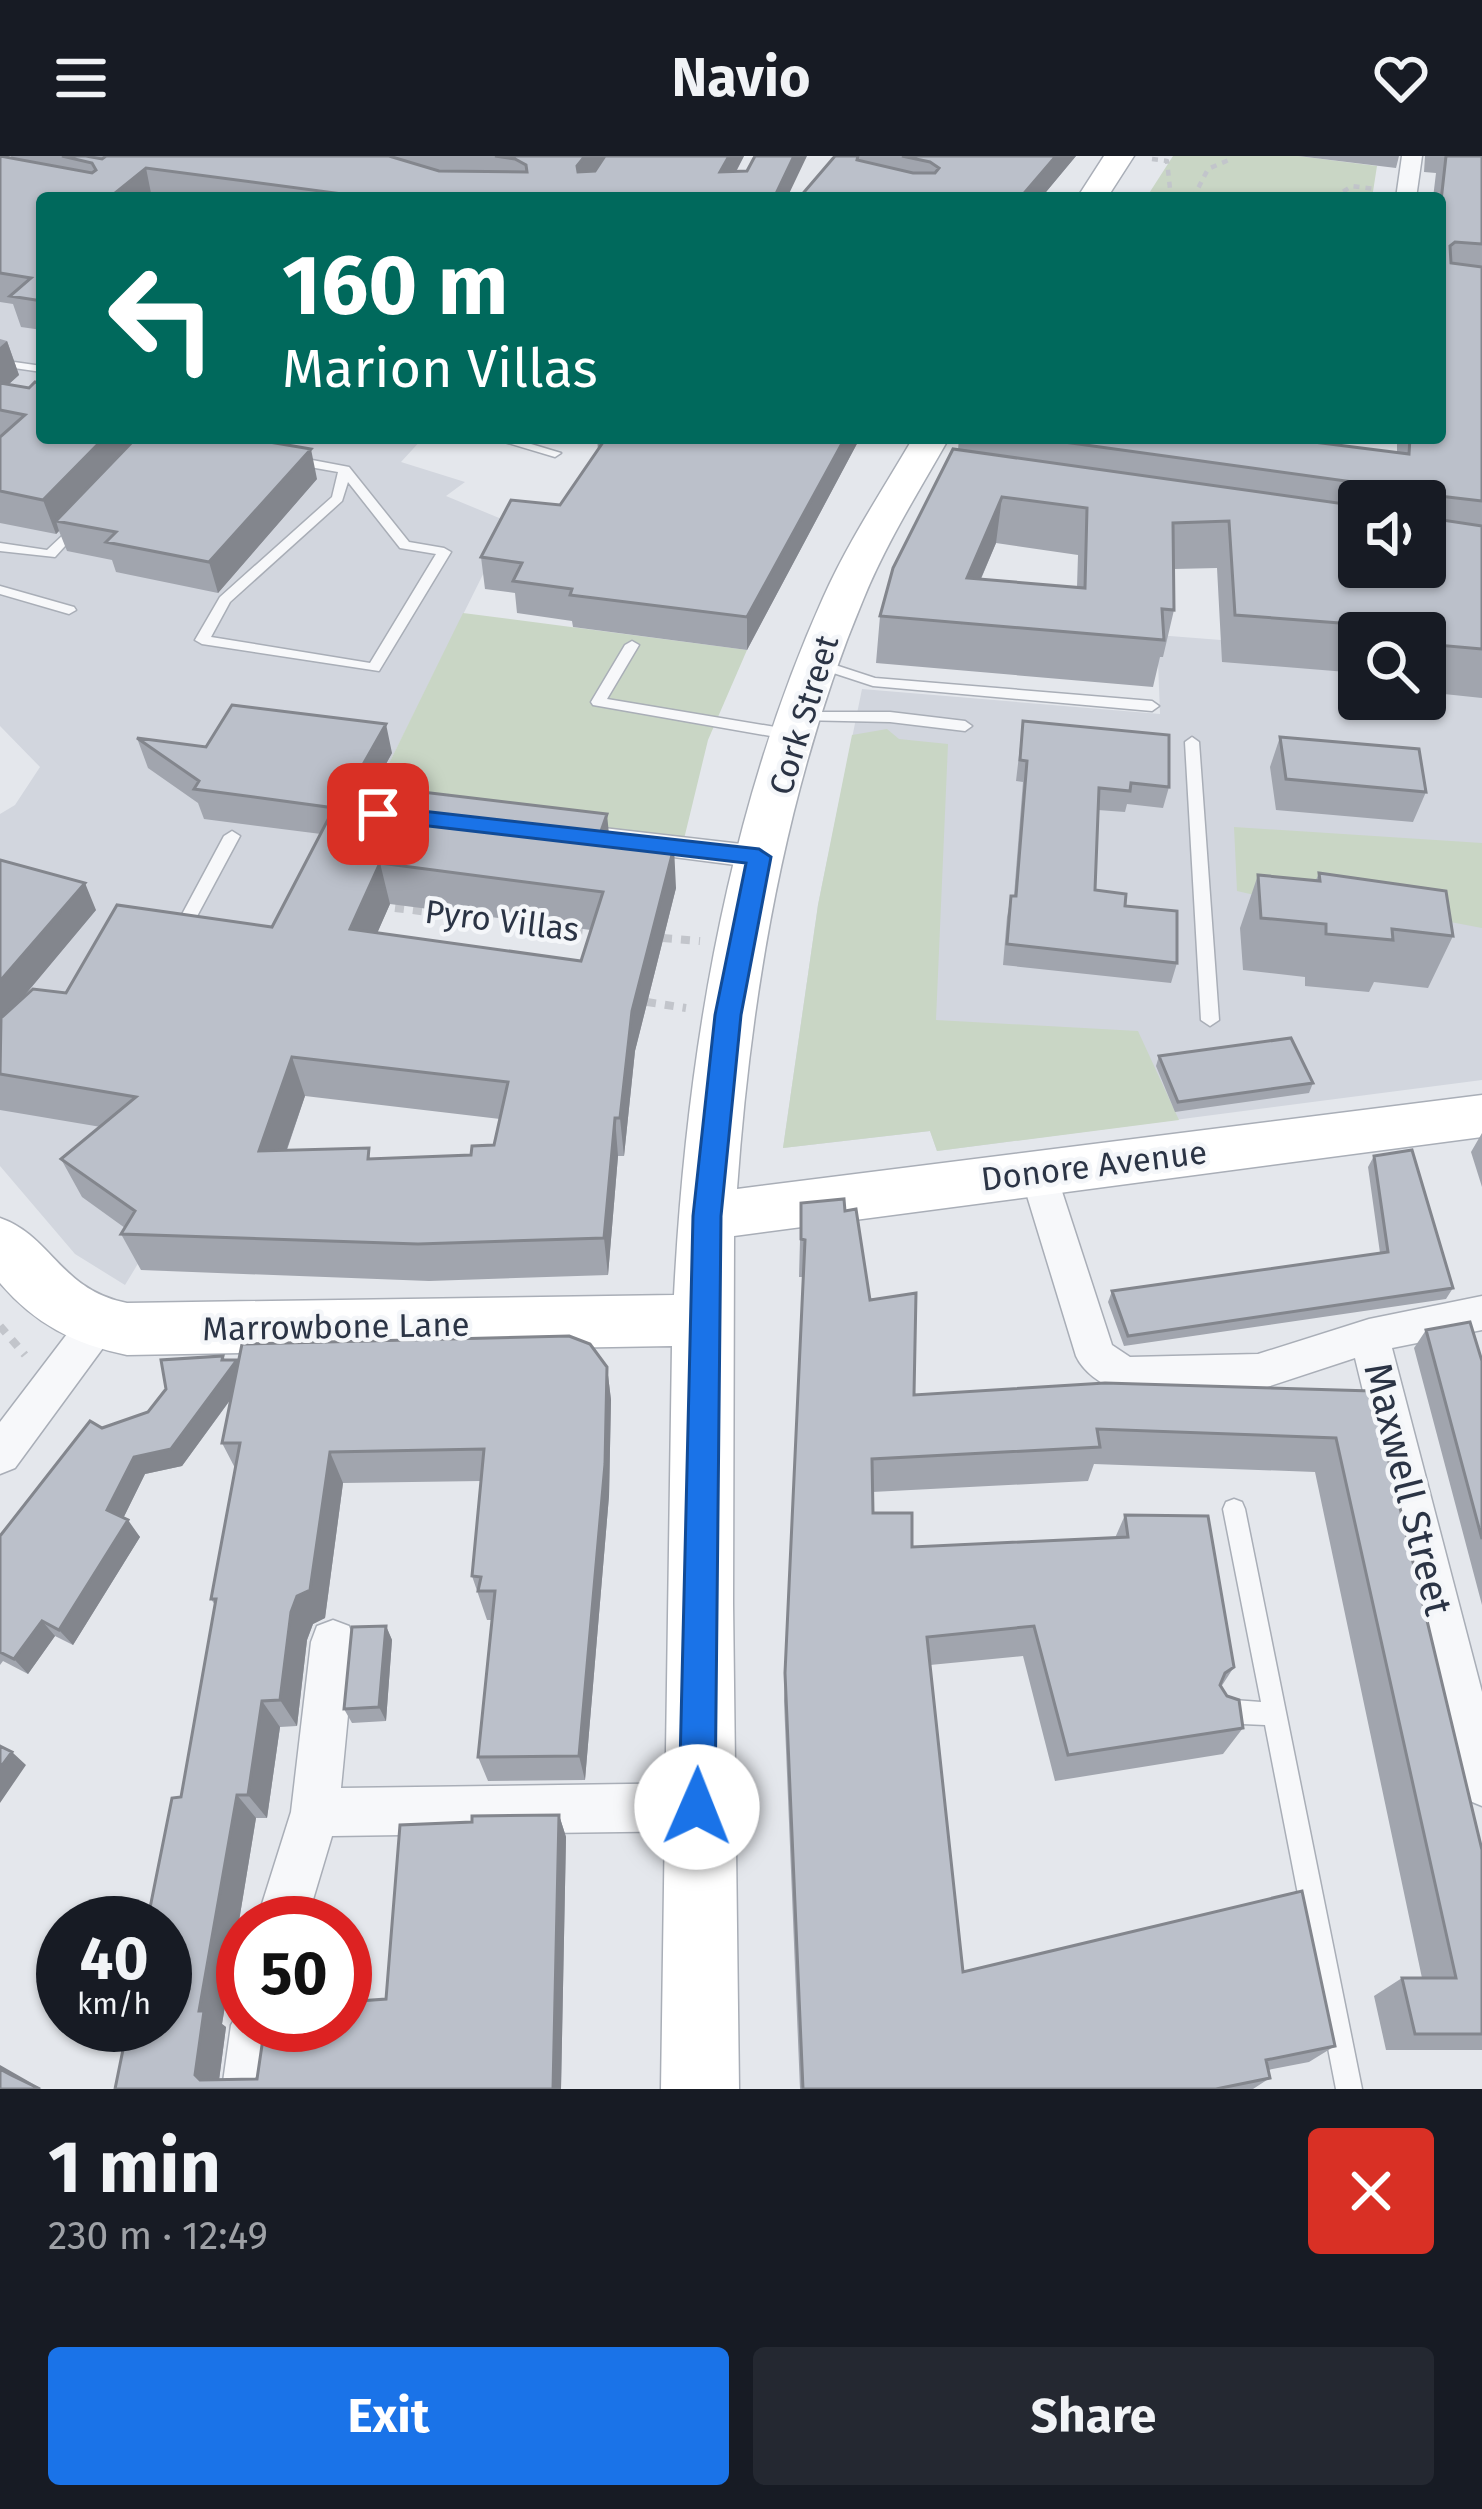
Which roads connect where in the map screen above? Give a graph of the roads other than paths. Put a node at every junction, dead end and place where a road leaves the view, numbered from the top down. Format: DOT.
graph roads {
  1 [pos="1119,156"];
  2 [pos="1412,156"];
  3 [pos="1096,192"];
  4 [pos="1407,192"];
  5 [pos="0,363"];
  6 [pos="36,368"];
  7 [pos="520,444"];
  8 [pos="555,453"];
  9 [pos="280,458"];
  10 [pos="924,466"];
  11 [pos="345,470"];
  12 [pos="98,505"];
  13 [pos="0,547"];
  14 [pos="0,590"];
  15 [pos="69,610"];
  16 [pos="632,646"];
  17 [pos="820,664"];
  18 [pos="1152,706"];
  19 [pos="801,726"];
  20 [pos="965,726"];
  21 [pos="1192,742"];
  22 [pos="535,831"];
  23 [pos="232,836"];
  24 [pos="759,857"];
  25 [pos="158,932"];
  26 [pos="1210,1020"];
  27 [pos="1482,1116"];
  28 [pos="1038,1173"];
  29 [pos="707,1216"];
  30 [pos="0,1242"];
  31 [pos="1482,1312"];
  32 [pos="704,1320"];
  33 [pos="97,1325"];
  34 [pos="1369,1336"];
  35 [pos="0,1456"];
  36 [pos="1234,1509"];
  37 [pos="333,1642"];
  38 [pos="1218,1711"];
  39 [pos="1275,1714"];
  40 [pos="1482,1782"];
  41 [pos="697,1807"];
  42 [pos="315,1811"];
  43 [pos="288,1896"];
  44 [pos="253,2052"];
  45 [pos="248,2089"];
  46 [pos="700,2089"];
  47 [pos="1349,2089"];
  1 -- 3 [label="main road"];
  2 -- 4 [label="street"];
  5 -- 6 [label="lane"];
  7 -- 8 [label="lane"];
  9 -- 11 [label="lane"];
  10 -- 17 [label="main road, Cork Street"];
  11 -- 11 [label="lane"];
  12 -- 13 [label="lane"];
  14 -- 15 [label="lane"];
  16 -- 19 [label="lane"];
  17 -- 18 [label="lane"];
  17 -- 19 [label="main road, Cork Street"];
  19 -- 20 [label="lane"];
  19 -- 24 [label="main road, Cork Street"];
  21 -- 26 [label="lane"];
  22 -- 24 [label="street"];
  23 -- 25 [label="lane"];
  24 -- 29 [label="main road, Cork Street"];
  27 -- 28 [label="main road, Donore Avenue"];
  28 -- 29 [label="main road, Donore Avenue"];
  28 -- 34 [label="street"];
  29 -- 32 [label="main road, Cork Street"];
  30 -- 33 [label="main road, Marrowbone Lane"];
  31 -- 34 [label="street"];
  32 -- 33 [label="main road, Marrowbone Lane"];
  32 -- 41 [label="main road, Cork Street"];
  33 -- 35 [label="street"];
  34 -- 40 [label="street, Maxwell Street"];
  36 -- 39 [label="lane"];
  37 -- 42 [label="street"];
  38 -- 39 [label="lane"];
  39 -- 47 [label="lane"];
  41 -- 42 [label="street"];
  41 -- 46 [label="main road, Cork Street"];
  42 -- 43 [label="street"];
  44 -- 45 [label="street"];
}
